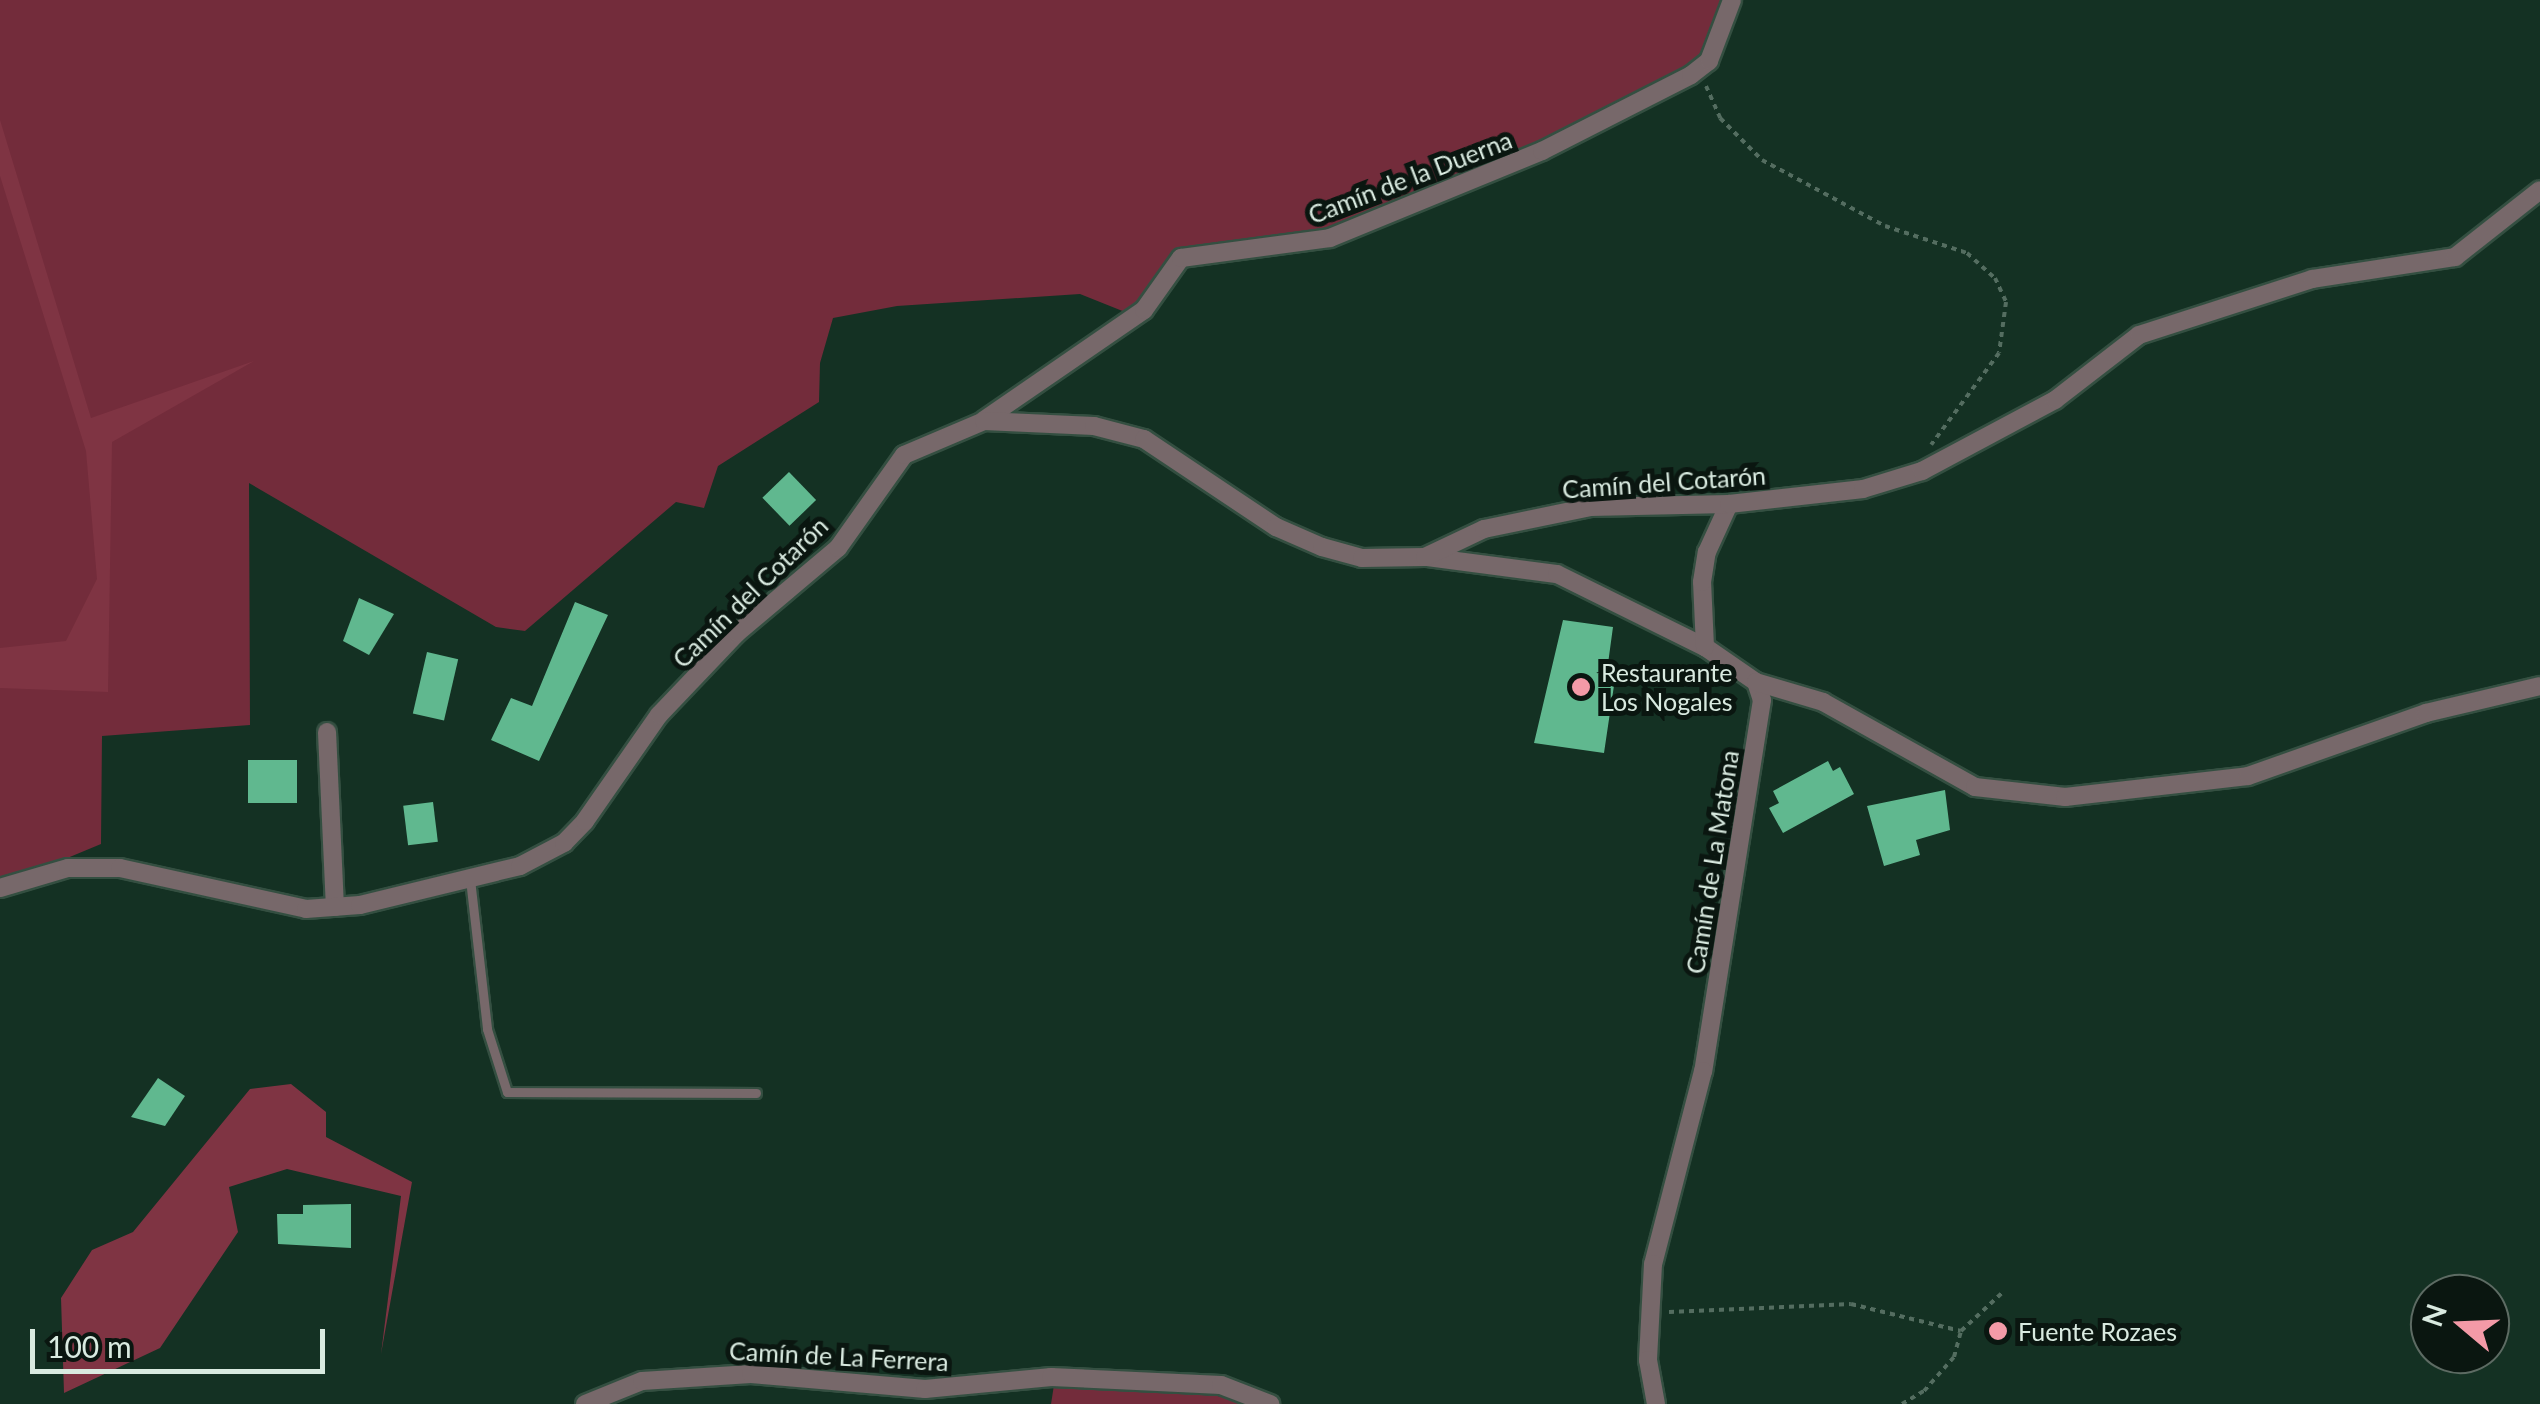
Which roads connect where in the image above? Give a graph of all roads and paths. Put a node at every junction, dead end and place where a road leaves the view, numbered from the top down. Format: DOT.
graph roads {
  1 [pos="1732,0"];
  2 [pos="1700,68"];
  3 [pos="2540,190"];
  4 [pos="984,420"];
  5 [pos="1922,471"];
  6 [pos="1729,504"];
  7 [pos="1424,557"];
  8 [pos="1705,647"];
  9 [pos="1756,682"];
  10 [pos="2540,686"];
  11 [pos="327,732"];
  12 [pos="470,879"];
  13 [pos="0,888"];
  14 [pos="335,907"];
  15 [pos="756,1092"];
  16 [pos="2003,1292"];
  17 [pos="1649,1312"];
  18 [pos="1961,1331"];
  19 [pos="584,1404"];
  20 [pos="1270,1404"];
  21 [pos="1656,1404"];
  22 [pos="1902,1404"];
  1 -- 2 [label="street"];
  2 -- 4 [label="street, Camín de la Duerna"];
  2 -- 5 [label="path"];
  3 -- 5 [label="street, Camín del Cotarón"];
  4 -- 7 [label="street, Camín del Cotarón"];
  4 -- 12 [label="street, Camín del Cotarón"];
  5 -- 6 [label="street, Camín del Cotarón"];
  6 -- 7 [label="street, Camín del Cotarón"];
  6 -- 8 [label="street"];
  7 -- 8 [label="street"];
  8 -- 9 [label="street"];
  9 -- 10 [label="street"];
  9 -- 17 [label="street, Camín de La Matona"];
  11 -- 14 [label="street"];
  12 -- 14 [label="street, Camín del Cotarón"];
  12 -- 15 [label="lane"];
  13 -- 14 [label="street, Camín del Cotarón"];
  16 -- 18 [label="path"];
  17 -- 18 [label="path"];
  17 -- 21 [label="street, Camín de La Matona"];
  18 -- 22 [label="path"];
  19 -- 20 [label="street, Camín de La Ferrera"];
}
